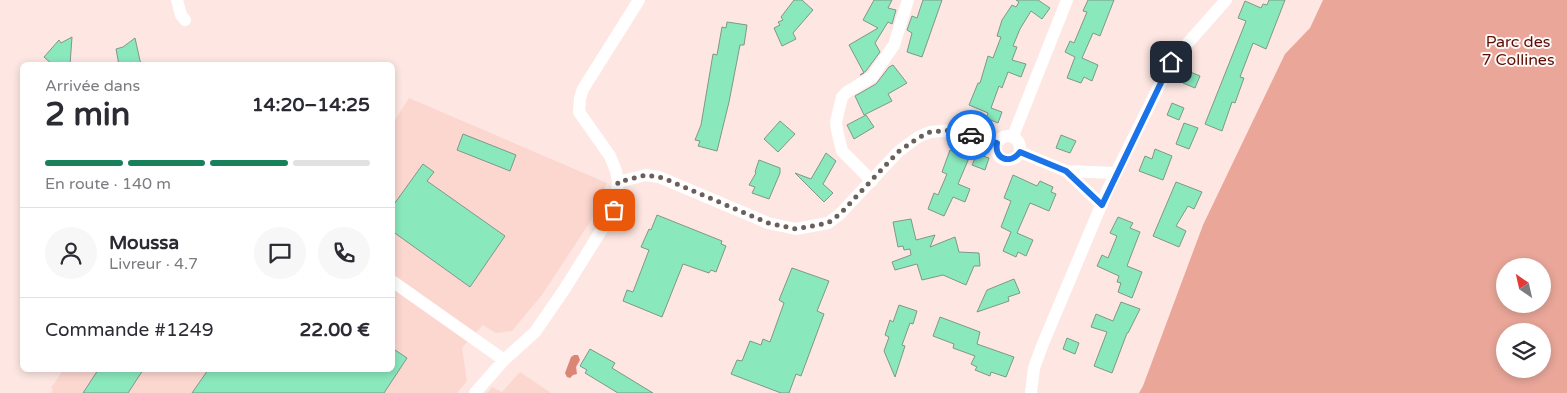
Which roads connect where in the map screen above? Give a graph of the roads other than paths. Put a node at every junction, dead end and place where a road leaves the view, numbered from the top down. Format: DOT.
graph roads {
  1 [pos="177,0"];
  2 [pos="639,0"];
  3 [pos="908,0"];
  4 [pos="1067,0"];
  5 [pos="1226,0"];
  6 [pos="185,20"];
  7 [pos="1013,136"];
  8 [pos="997,143"];
  9 [pos="1020,152"];
  10 [pos="1066,171"];
  11 [pos="1116,173"];
  12 [pos="872,181"];
  13 [pos="618,182"];
  14 [pos="1102,205"];
  15 [pos="395,283"];
  16 [pos="504,360"];
  17 [pos="475,393"];
  18 [pos="1031,393"];
  1 -- 6 [label="street"];
  2 -- 13 [label="street"];
  3 -- 12 [label="street"];
  4 -- 7 [label="street"];
  5 -- 11 [label="street"];
  7 -- 8 [label="street"];
  7 -- 9 [label="street"];
  8 -- 9 [label="street"];
  8 -- 12 [label="street"];
  9 -- 10 [label="street"];
  10 -- 11 [label="street"];
  10 -- 14 [label="street"];
  11 -- 14 [label="street"];
  12 -- 13 [label="street"];
  13 -- 16 [label="street"];
  14 -- 18 [label="street"];
  15 -- 16 [label="street"];
  16 -- 17 [label="street"];
}
